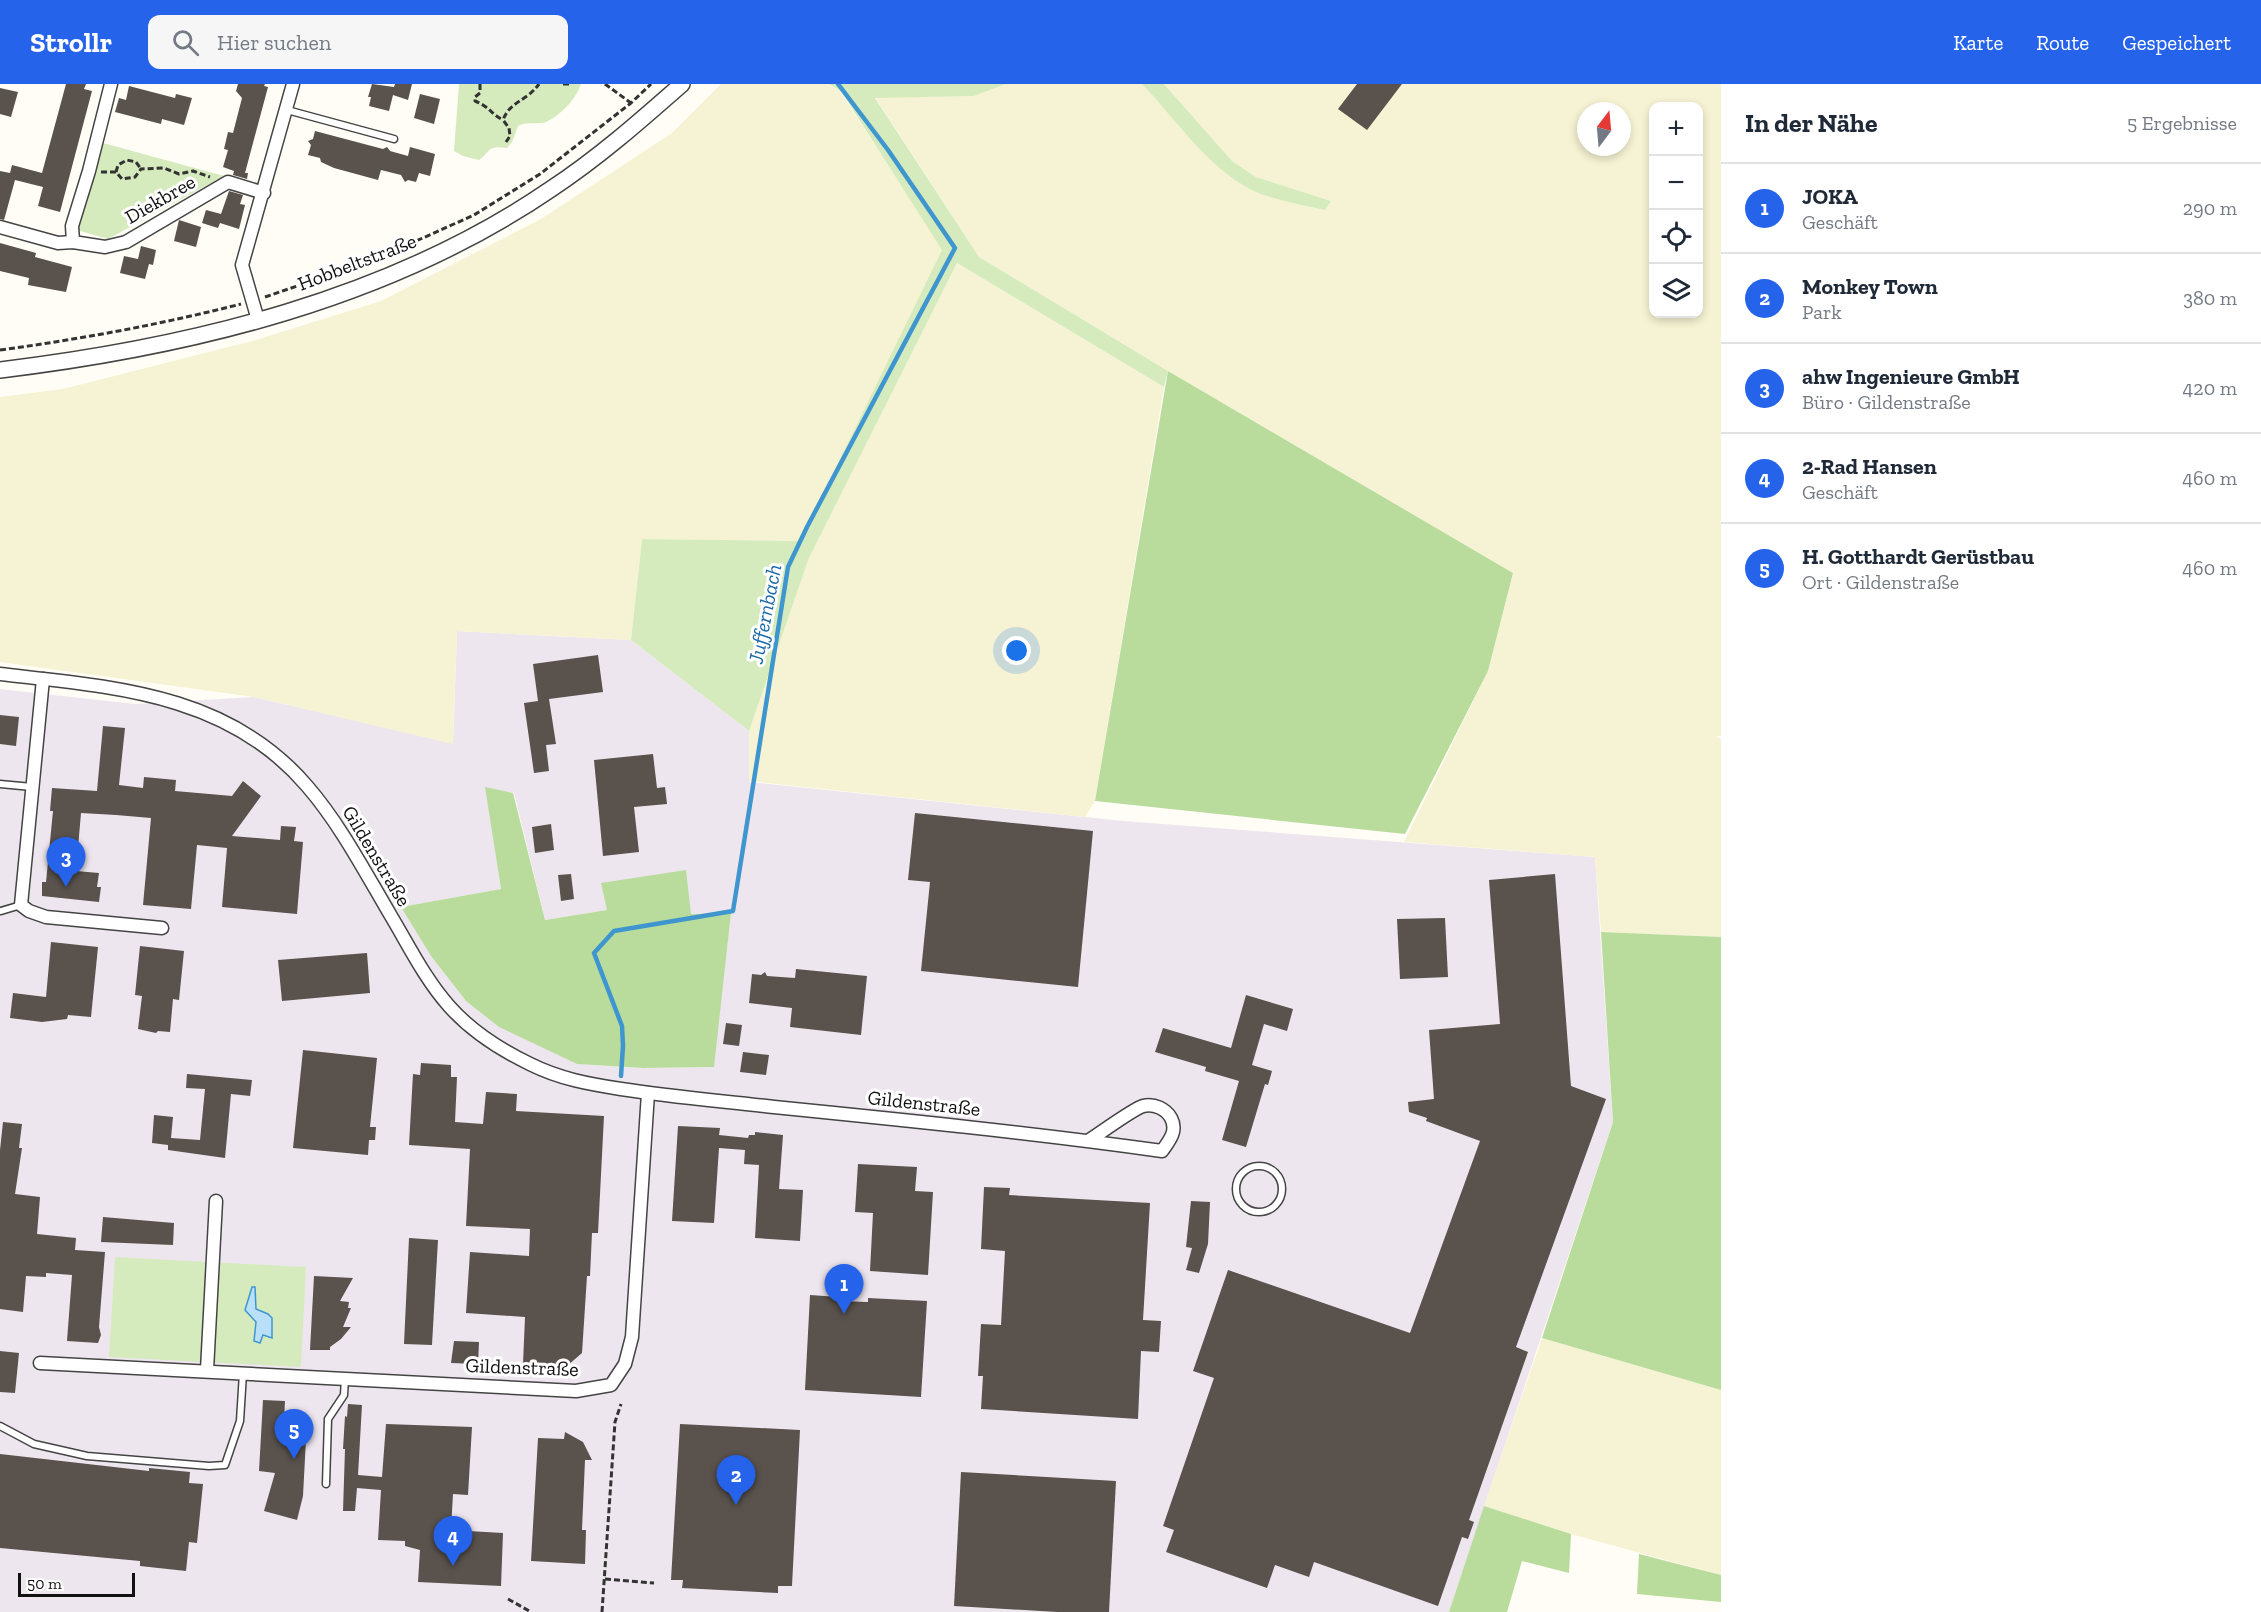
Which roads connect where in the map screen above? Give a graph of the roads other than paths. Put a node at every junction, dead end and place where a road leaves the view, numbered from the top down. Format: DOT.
graph roads {
  1 [pos="111,84"];
  2 [pos="293,84"];
  3 [pos="682,84"];
  4 [pos="287,110"];
  5 [pos="394,139"];
  6 [pos="264,193"];
  7 [pos="0,227"];
  8 [pos="73,242"];
  9 [pos="258,320"];
  10 [pos="0,370"];
  11 [pos="0,674"];
  12 [pos="43,679"];
  13 [pos="0,784"];
  14 [pos="33,787"];
  15 [pos="21,905"];
  16 [pos="1,911"];
  17 [pos="162,928"];
  18 [pos="648,1093"];
  19 [pos="1088,1141"];
  20 [pos="216,1202"];
  21 [pos="1268,1210"];
  22 [pos="40,1362"];
  23 [pos="207,1370"];
  24 [pos="243,1372"];
  25 [pos="345,1378"];
  26 [pos="0,1425"];
  27 [pos="326,1484"];
  1 -- 8 [label="street"];
  2 -- 4 [label="street"];
  3 -- 9 [label="street, Hobbeltstraße"];
  4 -- 5 [label="lane"];
  4 -- 6 [label="street"];
  6 -- 8 [label="street, Diekbree"];
  6 -- 9 [label="street"];
  7 -- 8 [label="street, Diekbree"];
  9 -- 10 [label="street, Hobbeltstraße"];
  11 -- 12 [label="street, Gildenstraße"];
  12 -- 14 [label="street"];
  12 -- 18 [label="street, Gildenstraße"];
  13 -- 14 [label="lane"];
  14 -- 15 [label="street"];
  15 -- 16 [label="lane"];
  15 -- 17 [label="street"];
  18 -- 19 [label="street, Gildenstraße"];
  18 -- 25 [label="street, Gildenstraße"];
  19 -- 19 [label="street, Gildenstraße"];
  20 -- 23 [label="street"];
  21 -- 21 [label="lane"];
  22 -- 23 [label="street, Gildenstraße"];
  23 -- 24 [label="street, Gildenstraße"];
  24 -- 25 [label="street, Gildenstraße"];
  24 -- 26 [label="lane"];
  25 -- 27 [label="lane"];
}
